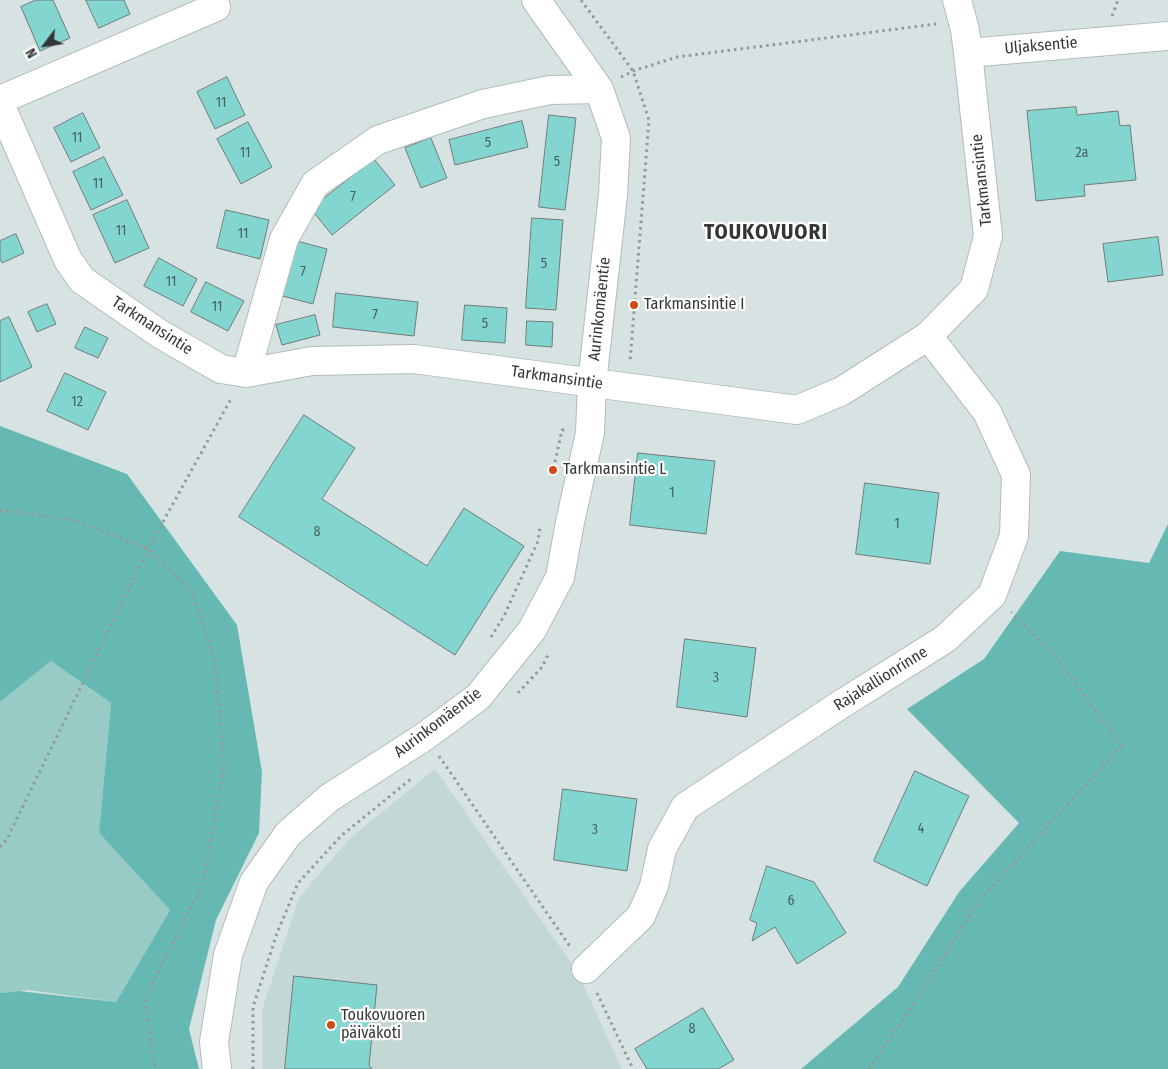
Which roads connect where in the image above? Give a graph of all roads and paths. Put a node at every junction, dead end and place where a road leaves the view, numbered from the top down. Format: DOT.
graph roads {
  1 [pos="536,0"];
  2 [pos="581,0"];
  3 [pos="216,7"];
  4 [pos="959,8"];
  5 [pos="1168,36"];
  6 [pos="968,52"];
  7 [pos="633,71"];
  8 [pos="599,89"];
  9 [pos="0,102"];
  10 [pos="928,336"];
  11 [pos="246,373"];
  12 [pos="592,382"];
  13 [pos="628,388"];
  14 [pos="590,434"];
  15 [pos="553,470"];
  16 [pos="0,510"];
  17 [pos="541,523"];
  18 [pos="148,549"];
  19 [pos="992,595"];
  20 [pos="488,640"];
  21 [pos="550,650"];
  22 [pos="515,695"];
  23 [pos="432,751"];
  24 [pos="416,774"];
  25 [pos="0,847"];
  26 [pos="586,970"];
  27 [pos="155,1069"];
  28 [pos="217,1069"];
  29 [pos="253,1069"];
  30 [pos="633,1069"];
  31 [pos="869,1069"];
  1 -- 8 [label="street, Aurinkomäentie"];
  2 -- 7 [label="path"];
  3 -- 9 [label="street"];
  4 -- 6 [label="street"];
  4 -- 7 [label="path"];
  5 -- 6 [label="street, Uljaksentie"];
  6 -- 10 [label="street, Tarkmansintie"];
  7 -- 13 [label="path"];
  8 -- 11 [label="street"];
  8 -- 12 [label="street, Aurinkomäentie"];
  9 -- 11 [label="street, Tarkmansintie"];
  10 -- 13 [label="street, Tarkmansintie"];
  10 -- 19 [label="street, Rajakallionrinne"];
  11 -- 12 [label="street, Tarkmansintie"];
  11 -- 18 [label="path"];
  12 -- 13 [label="street, Tarkmansintie"];
  12 -- 14 [label="street, Aurinkomäentie"];
  14 -- 15 [label="path"];
  14 -- 23 [label="street, Aurinkomäentie"];
  16 -- 18 [label="path"];
  17 -- 20 [label="path"];
  18 -- 25 [label="path"];
  18 -- 27 [label="path"];
  19 -- 26 [label="street, Rajakallionrinne"];
  19 -- 31 [label="path"];
  21 -- 22 [label="path"];
  23 -- 26 [label="path"];
  23 -- 28 [label="street, Aurinkomäentie"];
  24 -- 29 [label="path"];
  26 -- 30 [label="path"];
}
